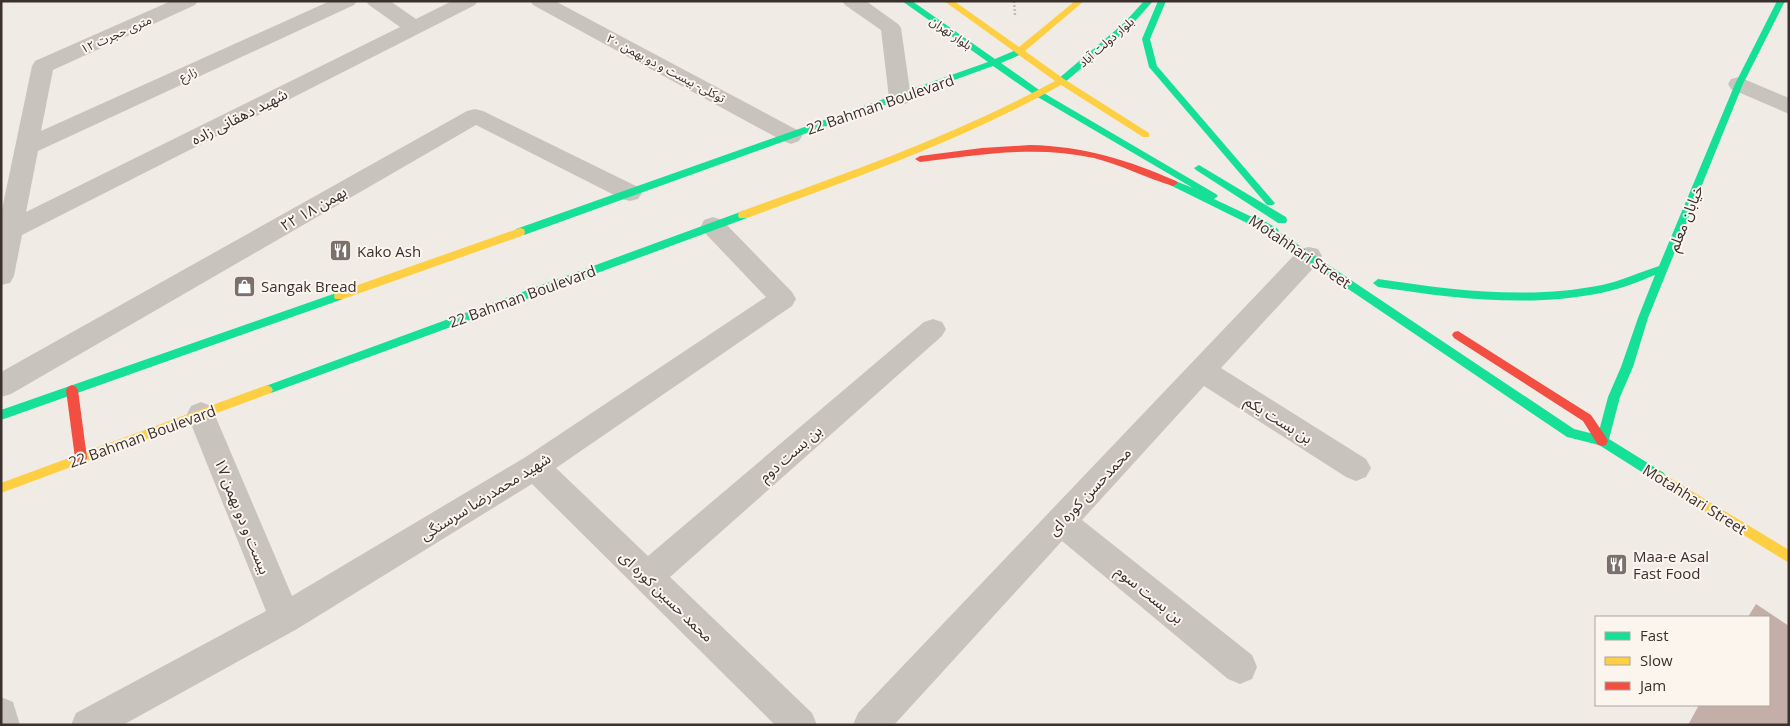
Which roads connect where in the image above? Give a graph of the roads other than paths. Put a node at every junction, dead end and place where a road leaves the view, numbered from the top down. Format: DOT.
graph roads {
  1 [pos="188,1"];
  2 [pos="348,1"];
  3 [pos="376,1"];
  4 [pos="468,1"];
  5 [pos="540,1"];
  6 [pos="852,1"];
  7 [pos="906,1"];
  8 [pos="948,1"];
  9 [pos="1080,1"];
  10 [pos="1149,1"];
  11 [pos="1162,1"];
  12 [pos="1781,1"];
  13 [pos="415,28"];
  14 [pos="1019,52"];
  15 [pos="996,64"];
  16 [pos="1061,81"];
  17 [pos="1739,84"];
  18 [pos="1039,94"];
  19 [pos="900,98"];
  20 [pos="1789,107"];
  21 [pos="791,136"];
  22 [pos="1158,143"];
  23 [pos="28,146"];
  24 [pos="1191,163"];
  25 [pos="882,164"];
  26 [pos="12,173"];
  27 [pos="630,193"];
  28 [pos="713,226"];
  29 [pos="11,230"];
  30 [pos="1274,232"];
  31 [pos="1309,256"];
  32 [pos="1664,268"];
  33 [pos="1,276"];
  34 [pos="1403,300"];
  35 [pos="1445,326"];
  36 [pos="933,329"];
  37 [pos="1201,370"];
  38 [pos="1,386"];
  39 [pos="72,390"];
  40 [pos="201,414"];
  41 [pos="1,415"];
  42 [pos="1602,441"];
  43 [pos="81,458"];
  44 [pos="534,467"];
  45 [pos="1356,468"];
  46 [pos="1,488"];
  47 [pos="1061,521"];
  48 [pos="1789,557"];
  49 [pos="647,577"];
  50 [pos="285,618"];
  51 [pos="1240,667"];
  52 [pos="1,714"];
  53 [pos="4,725"];
  54 [pos="88,725"];
  55 [pos="800,725"];
  56 [pos="870,725"];
  1 -- 23 [label="street, ۱۲ متری حجرت"];
  2 -- 23 [label="street, زارع"];
  3 -- 13 [label="street"];
  4 -- 13 [label="street, شهید دهقانی زاده"];
  5 -- 21 [label="street, توکلی- بیست و دو بهمن ۲۰"];
  6 -- 19 [label="street"];
  7 -- 15 [label="main road, بلوار تهران"];
  8 -- 14 [label="main road, بلوار تهران"];
  9 -- 14 [label="main road"];
  10 -- 16 [label="main road, بلوار دولت آباد"];
  11 -- 24 [label="main road, Motahhari Street"];
  12 -- 17 [label="main road, خیابان معلم"];
  13 -- 29 [label="street, شهید دهقانی زاده"];
  14 -- 15 [label="main road, 22 Bahman Boulevard"];
  14 -- 16 [label="main road"];
  15 -- 18 [label="main road, Motahhari Street"];
  15 -- 19 [label="main road, 22 Bahman Boulevard"];
  16 -- 18 [label="main road, بلوار دولت آباد"];
  16 -- 22 [label="main road"];
  17 -- 20 [label="street"];
  17 -- 32 [label="main road, خیابان معلم"];
  18 -- 25 [label="main road, 22 Bahman Boulevard"];
  18 -- 30 [label="main road, Motahhari Street"];
  19 -- 21 [label="main road, 22 Bahman Boulevard"];
  21 -- 27 [label="main road, 22 Bahman Boulevard"];
  23 -- 26 [label="street"];
  25 -- 28 [label="main road, 22 Bahman Boulevard"];
  25 -- 30 [label="main road"];
  26 -- 29 [label="street"];
  27 -- 38 [label="street, ۲۲ بهمن ۱۸"];
  27 -- 39 [label="main road, 22 Bahman Boulevard"];
  28 -- 40 [label="main road, 22 Bahman Boulevard"];
  28 -- 44 [label="street, شهید محمدرضا سرسنگی"];
  29 -- 33 [label="street"];
  30 -- 31 [label="main road, Motahhari Street"];
  31 -- 37 [label="street, محمدحسن کوره ای"];
  31 -- 42 [label="main road, Motahhari Street"];
  32 -- 34 [label="main road"];
  32 -- 42 [label="main road, خیابان معلم"];
  35 -- 42 [label="main road, Motahhari Street"];
  36 -- 49 [label="street, بن بست دوم"];
  37 -- 45 [label="street, بن بست یکم"];
  37 -- 47 [label="street, محمدحسن کوره ای"];
  39 -- 41 [label="main road, 22 Bahman Boulevard"];
  39 -- 43 [label="main road"];
  40 -- 43 [label="main road, 22 Bahman Boulevard"];
  40 -- 50 [label="street, بیست و دو بهمن ۱۷"];
  42 -- 48 [label="main road, Motahhari Street"];
  43 -- 46 [label="main road, 22 Bahman Boulevard"];
  44 -- 49 [label="street, محمد حسین کوره ای"];
  44 -- 50 [label="street, شهید محمدرضا سرسنگی"];
  47 -- 51 [label="street, بن بست سوم"];
  47 -- 56 [label="street, محمدحسن کوره ای"];
  49 -- 55 [label="street, محمد حسین کوره ای"];
  50 -- 54 [label="street, شهید محمدرضا سرسنگی"];
  52 -- 53 [label="street"];
}
